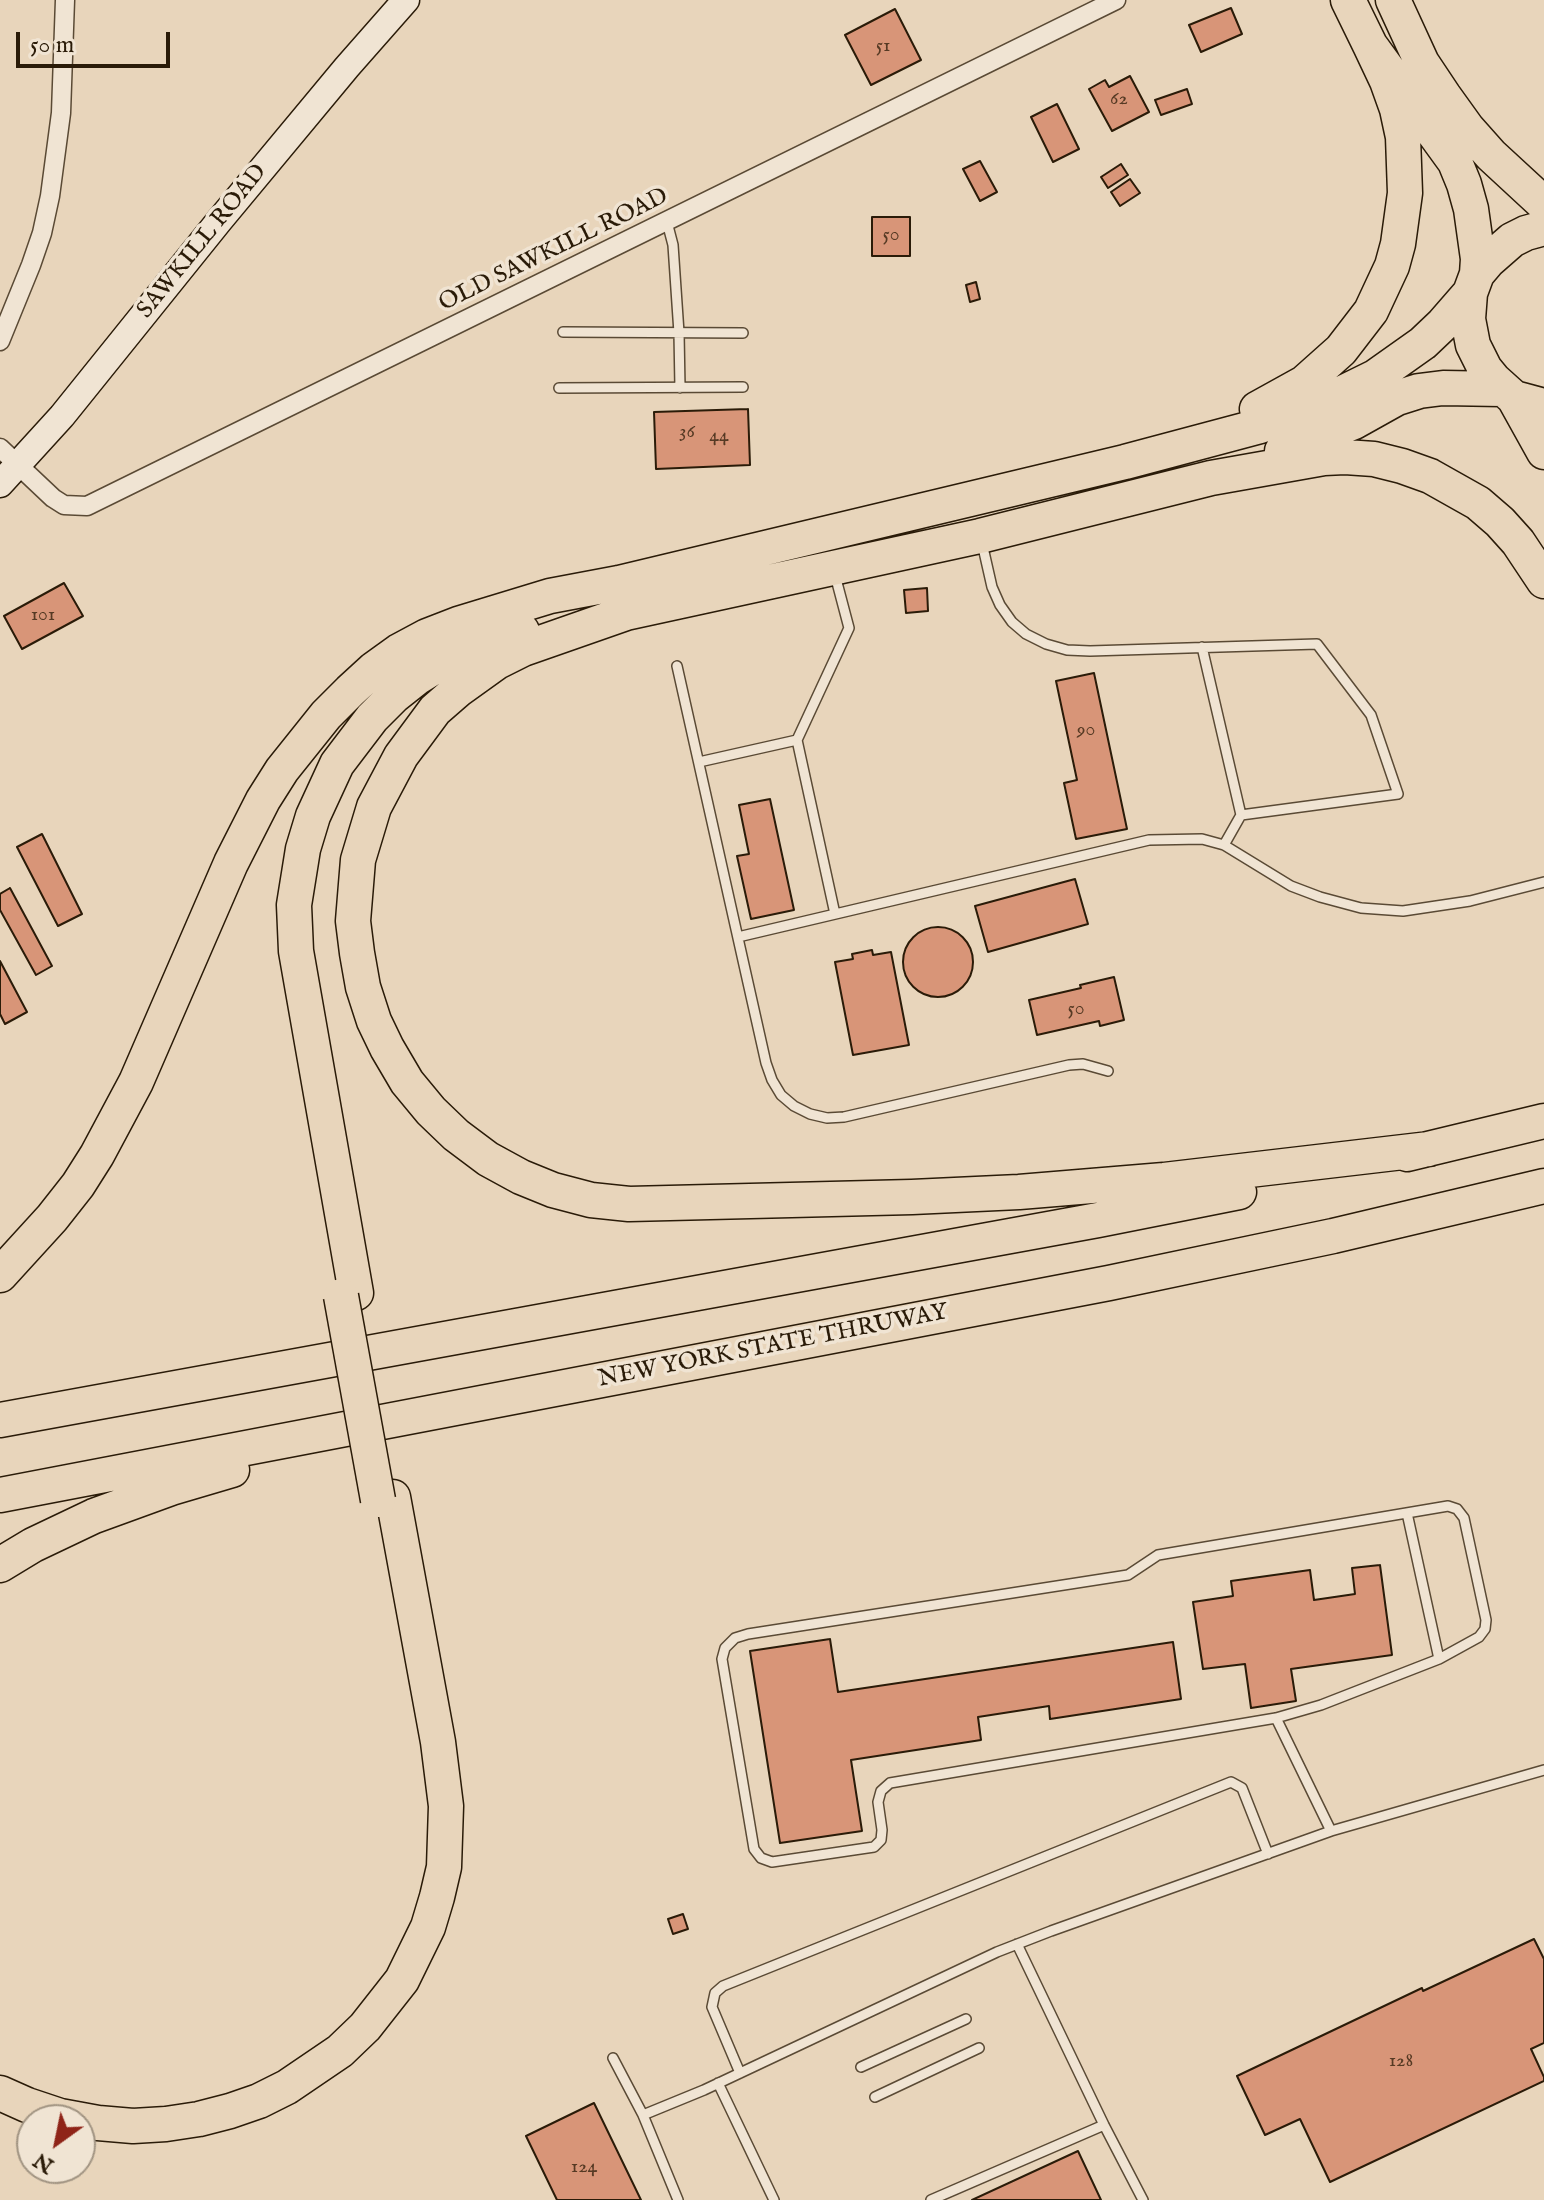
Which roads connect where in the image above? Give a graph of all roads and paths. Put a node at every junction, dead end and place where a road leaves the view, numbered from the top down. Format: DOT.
graph roads {
  1 [pos="65,0"];
  2 [pos="406,0"];
  3 [pos="1116,0"];
  4 [pos="1348,0"];
  5 [pos="1393,0"];
  6 [pos="1370,45"];
  7 [pos="1544,204"];
  8 [pos="667,222"];
  9 [pos="1544,228"];
  10 [pos="1473,284"];
  11 [pos="563,332"];
  12 [pos="679,333"];
  13 [pos="743,333"];
  14 [pos="0,341"];
  15 [pos="743,387"];
  16 [pos="559,388"];
  17 [pos="680,388"];
  18 [pos="1520,398"];
  19 [pos="1544,452"];
  20 [pos="1125,462"];
  21 [pos="6,466"];
  22 [pos="1211,478"];
  23 [pos="980,536"];
  24 [pos="833,568"];
  25 [pos="1544,581"];
  26 [pos="506,610"];
  27 [pos="609,618"];
  28 [pos="1202,647"];
  29 [pos="677,666"];
  30 [pos="797,740"];
  31 [pos="699,762"];
  32 [pos="1241,815"];
  33 [pos="1224,845"];
  34 [pos="1544,882"];
  35 [pos="835,914"];
  36 [pos="738,937"];
  37 [pos="1108,1071"];
  38 [pos="1544,1121"];
  39 [pos="1429,1149"];
  40 [pos="1544,1186"];
  41 [pos="0,1275"];
  42 [pos="348,1295"];
  43 [pos="454,1407"];
  44 [pos="0,1420"];
  45 [pos="0,1495"];
  46 [pos="385,1498"];
  47 [pos="1407,1513"];
  48 [pos="0,1565"];
  49 [pos="1439,1659"];
  50 [pos="1276,1718"];
  51 [pos="1544,1770"];
  52 [pos="1331,1831"];
  53 [pos="1268,1854"];
  54 [pos="1017,1944"];
  55 [pos="966,2019"];
  56 [pos="979,2048"];
  57 [pos="613,2058"];
  58 [pos="861,2067"];
  59 [pos="740,2073"];
  60 [pos="0,2076"];
  61 [pos="718,2083"];
  62 [pos="0,2093"];
  63 [pos="875,2097"];
  64 [pos="643,2115"];
  65 [pos="1104,2125"];
  66 [pos="678,2200"];
  67 [pos="774,2200"];
  68 [pos="931,2200"];
  69 [pos="1143,2200"];
  1 -- 14 [label="street"];
  2 -- 21 [label="street, SAWKILL ROAD"];
  3 -- 8 [label="street, OLD SAWKILL ROAD"];
  4 -- 6 [label="highway"];
  5 -- 7 [label="highway"];
  6 -- 10 [label="highway"];
  6 -- 20 [label="highway"];
  8 -- 12 [label="lane"];
  8 -- 21 [label="street, OLD SAWKILL ROAD"];
  9 -- 10 [label="highway"];
  10 -- 18 [label="highway"];
  10 -- 20 [label="highway"];
  11 -- 12 [label="lane"];
  12 -- 13 [label="lane"];
  12 -- 17 [label="lane"];
  15 -- 17 [label="lane"];
  16 -- 17 [label="lane"];
  18 -- 19 [label="highway"];
  18 -- 22 [label="highway"];
  20 -- 26 [label="highway"];
  22 -- 23 [label="highway"];
  22 -- 25 [label="highway"];
  23 -- 24 [label="highway"];
  23 -- 28 [label="lane"];
  24 -- 27 [label="highway"];
  24 -- 30 [label="lane"];
  26 -- 41 [label="highway"];
  26 -- 42 [label="highway"];
  27 -- 39 [label="highway"];
  27 -- 42 [label="highway"];
  28 -- 32 [label="lane"];
  28 -- 32 [label="lane"];
  29 -- 31 [label="lane"];
  30 -- 31 [label="lane"];
  30 -- 35 [label="lane"];
  31 -- 36 [label="lane"];
  32 -- 33 [label="lane"];
  33 -- 34 [label="lane"];
  33 -- 35 [label="lane"];
  35 -- 36 [label="lane"];
  36 -- 37 [label="lane"];
  38 -- 39 [label="highway"];
  39 -- 44 [label="highway"];
  40 -- 43 [label="highway, NEW YORK STATE THRUWAY"];
  42 -- 46 [label="highway"];
  43 -- 45 [label="highway, NEW YORK STATE THRUWAY"];
  43 -- 48 [label="highway"];
  46 -- 60 [label="highway"];
  46 -- 62 [label="highway"];
  47 -- 49 [label="lane"];
  47 -- 49 [label="lane"];
  47 -- 50 [label="lane"];
  49 -- 50 [label="lane"];
  50 -- 52 [label="lane"];
  51 -- 52 [label="lane"];
  52 -- 53 [label="lane"];
  53 -- 54 [label="lane"];
  53 -- 59 [label="lane"];
  54 -- 59 [label="lane"];
  54 -- 65 [label="lane"];
  55 -- 58 [label="lane"];
  56 -- 63 [label="lane"];
  57 -- 64 [label="lane"];
  59 -- 61 [label="lane"];
  61 -- 64 [label="lane"];
  61 -- 67 [label="lane"];
  64 -- 66 [label="lane"];
  65 -- 68 [label="lane"];
  65 -- 69 [label="lane"];
}
